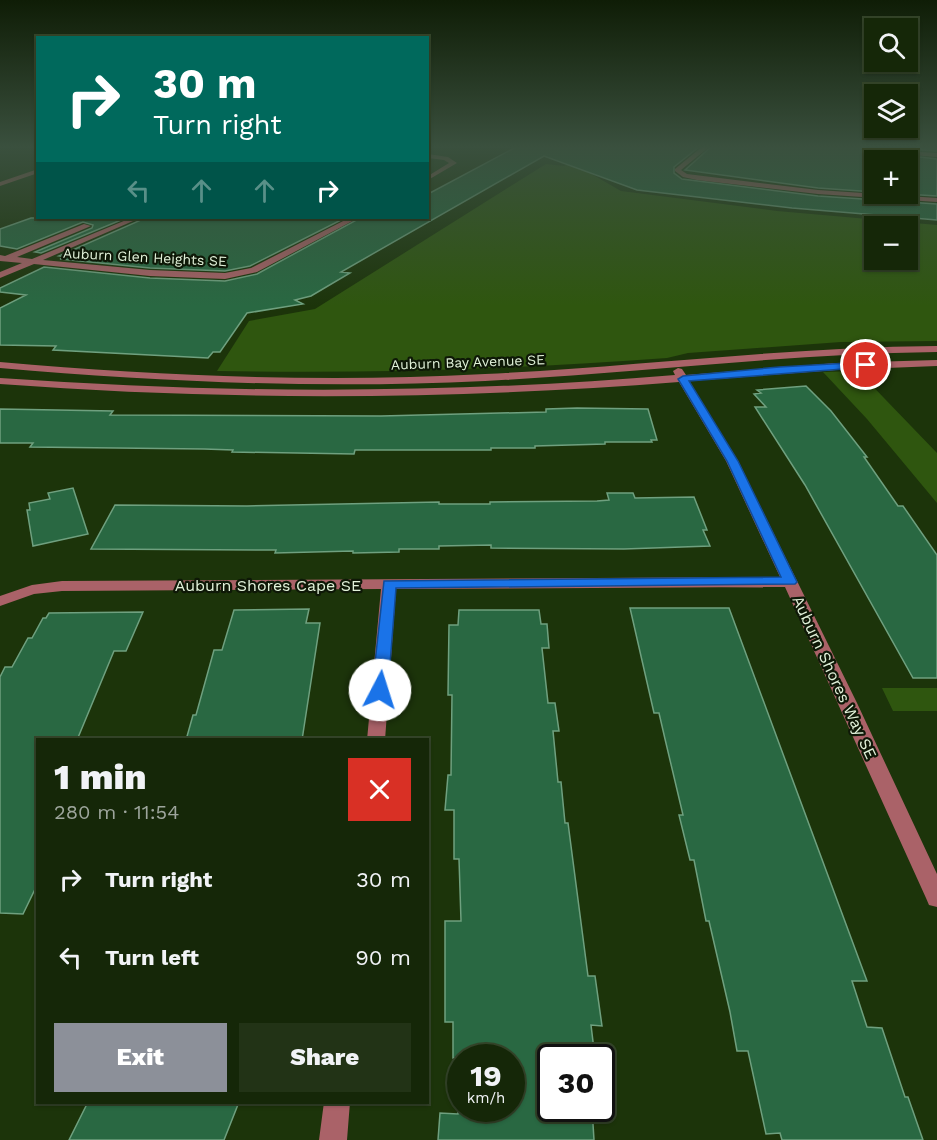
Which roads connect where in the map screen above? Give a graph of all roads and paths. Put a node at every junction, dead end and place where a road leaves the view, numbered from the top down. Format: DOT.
graph roads {
  1 [pos="134,219"];
  2 [pos="352,219"];
  3 [pos="93,224"];
  4 [pos="2,259"];
  5 [pos="28,262"];
  6 [pos="0,274"];
  7 [pos="937,349"];
  8 [pos="937,363"];
  9 [pos="0,366"];
  10 [pos="678,372"];
  11 [pos="0,381"];
  12 [pos="790,582"];
  13 [pos="389,584"];
  14 [pos="0,601"];
  15 [pos="376,738"];
  16 [pos="937,898"];
  17 [pos="338,1104"];
  18 [pos="333,1140"];
  1 -- 5 [label="street"];
  2 -- 5 [label="street, Auburn Glen Heights SE"];
  3 -- 4 [label="street"];
  4 -- 5 [label="street, Auburn Glen Heights SE"];
  5 -- 6 [label="street"];
  7 -- 10 [label="street, Auburn Bay Avenue SE"];
  8 -- 10 [label="street, Auburn Bay Avenue SE"];
  9 -- 10 [label="street, Auburn Bay Avenue SE"];
  10 -- 11 [label="street, Auburn Bay Avenue SE"];
  10 -- 12 [label="street, Auburn Shores Way SE"];
  12 -- 13 [label="street, Auburn Shores Cape SE"];
  12 -- 16 [label="street, Auburn Shores Way SE"];
  13 -- 14 [label="street, Auburn Shores Cape SE"];
  13 -- 15 [label="street"];
  17 -- 18 [label="street"];
}
